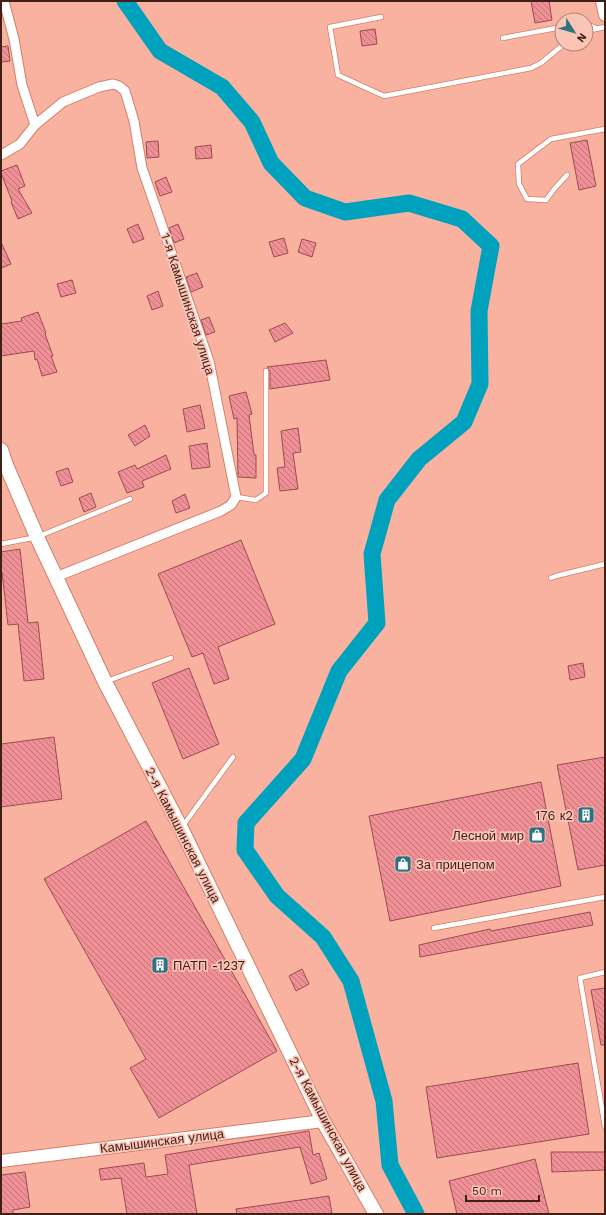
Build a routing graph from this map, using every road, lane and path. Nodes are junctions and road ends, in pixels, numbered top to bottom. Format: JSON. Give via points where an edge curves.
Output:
{"nodes":[{"id":1,"x":4,"y":1,"type":"edge"},
{"id":2,"x":602,"y":1,"type":"edge"},
{"id":3,"x":605,"y":15,"type":"edge"},
{"id":4,"x":381,"y":17,"type":"dead end"},
{"id":5,"x":605,"y":27,"type":"edge"},
{"id":6,"x":554,"y":28,"type":"edge"},
{"id":7,"x":594,"y":28,"type":"edge"},
{"id":8,"x":597,"y":29,"type":"junction"},
{"id":9,"x":594,"y":30,"type":"edge"},
{"id":10,"x":503,"y":38,"type":"dead end"},
{"id":11,"x":554,"y":52,"type":"edge"},
{"id":12,"x":35,"y":125,"type":"junction"},
{"id":13,"x":605,"y":129,"type":"edge"},
{"id":14,"x":1,"y":155,"type":"edge"},
{"id":15,"x":567,"y":175,"type":"dead end"},
{"id":16,"x":266,"y":371,"type":"dead end"},
{"id":17,"x":1,"y":450,"type":"edge"},
{"id":18,"x":236,"y":497,"type":"junction"},
{"id":19,"x":130,"y":499,"type":"dead end"},
{"id":20,"x":37,"y":537,"type":"junction"},
{"id":21,"x":1,"y":544,"type":"edge"},
{"id":22,"x":605,"y":564,"type":"edge"},
{"id":23,"x":56,"y":577,"type":"junction"},
{"id":24,"x":551,"y":578,"type":"dead end"},
{"id":25,"x":171,"y":658,"type":"dead end"},
{"id":26,"x":105,"y":682,"type":"junction"},
{"id":27,"x":233,"y":757,"type":"dead end"},
{"id":28,"x":181,"y":828,"type":"junction"},
{"id":29,"x":605,"y":897,"type":"edge"},
{"id":30,"x":434,"y":928,"type":"dead end"},
{"id":31,"x":605,"y":972,"type":"edge"},
{"id":32,"x":323,"y":1121,"type":"junction"},
{"id":33,"x":605,"y":1127,"type":"edge"},
{"id":34,"x":1,"y":1161,"type":"edge"},
{"id":35,"x":376,"y":1214,"type":"edge"}],
"edges":[{"from":1,"to":12,"type":"street","via":[[22,85]]},
{"from":2,"to":3,"type":"street"},
{"from":4,"to":11,"type":"lane","via":[[330,27],[338,75],[384,96],[531,68]]},
{"from":5,"to":8,"type":"lane"},
{"from":6,"to":10,"type":"lane"},
{"from":7,"to":8,"type":"lane"},
{"from":8,"to":9,"type":"lane"},
{"from":12,"to":14,"type":"street","name":"1-я Камышинская улица","via":[[20,144]]},
{"from":12,"to":18,"type":"street","name":"1-я Камышинская улица","via":[[63,102],[99,87],[113,84],[125,91],[134,121],[142,168],[209,361]]},
{"from":13,"to":15,"type":"lane","via":[[551,140],[518,164],[519,184],[527,200],[546,200]]},
{"from":16,"to":18,"type":"lane","via":[[266,493],[256,500]]},
{"from":17,"to":20,"type":"main road","name":"2-я Камышинская улица"},
{"from":18,"to":23,"type":"street","via":[[231,505],[221,511]]},
{"from":19,"to":20,"type":"lane"},
{"from":20,"to":21,"type":"lane"},
{"from":20,"to":23,"type":"main road","name":"2-я Камышинская улица"},
{"from":22,"to":24,"type":"lane"},
{"from":23,"to":26,"type":"main road","name":"2-я Камышинская улица"},
{"from":25,"to":26,"type":"lane"},
{"from":26,"to":28,"type":"main road","name":"2-я Камышинская улица"},
{"from":27,"to":28,"type":"lane"},
{"from":28,"to":32,"type":"main road","name":"2-я Камышинская улица"},
{"from":29,"to":30,"type":"lane"},
{"from":31,"to":33,"type":"lane","via":[[580,978]]},
{"from":32,"to":34,"type":"street","name":"Камышинская улица"},
{"from":32,"to":35,"type":"main road","name":"2-я Камышинская улица"}]}
